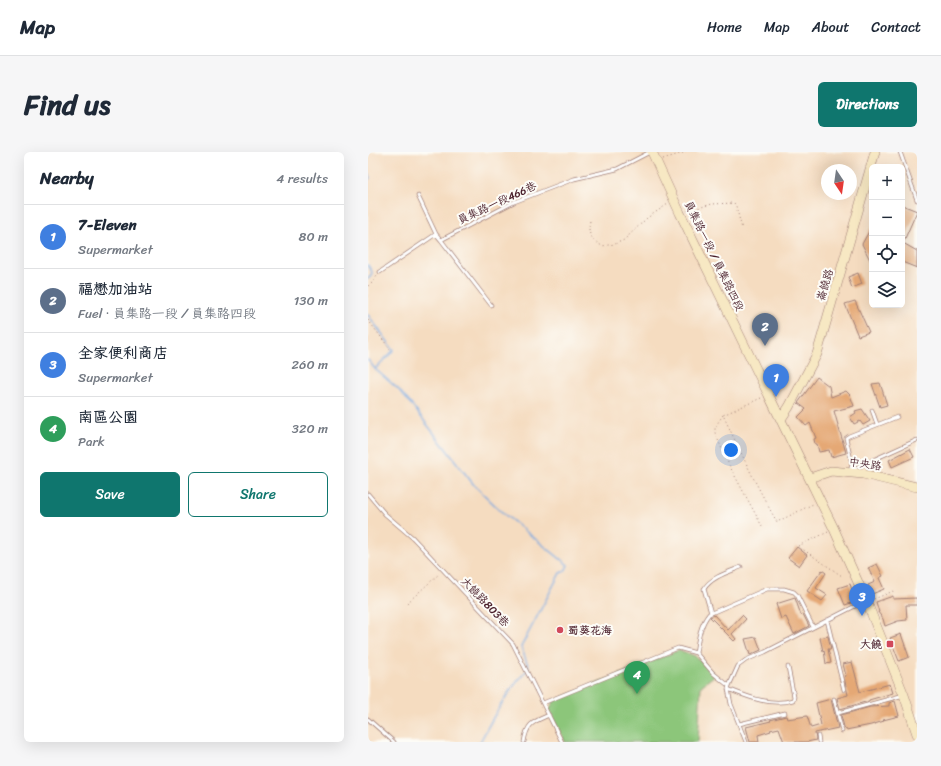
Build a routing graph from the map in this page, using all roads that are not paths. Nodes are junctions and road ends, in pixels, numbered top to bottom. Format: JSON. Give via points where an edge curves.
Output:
{"nodes":[{"id":1,"x":651,"y":152,"type":"edge"},
{"id":2,"x":875,"y":152,"type":"edge"},
{"id":3,"x":900,"y":152,"type":"edge"},
{"id":4,"x":917,"y":183,"type":"edge"},
{"id":5,"x":911,"y":184,"type":"junction"},
{"id":6,"x":418,"y":196,"type":"dead end"},
{"id":7,"x":917,"y":200,"type":"edge"},
{"id":8,"x":436,"y":234,"type":"junction"},
{"id":9,"x":441,"y":240,"type":"junction"},
{"id":10,"x":380,"y":272,"type":"road end"},
{"id":11,"x":491,"y":305,"type":"dead end"},
{"id":12,"x":872,"y":410,"type":"dead end"},
{"id":13,"x":897,"y":417,"type":"dead end"},
{"id":14,"x":781,"y":419,"type":"junction"},
{"id":15,"x":877,"y":424,"type":"junction"},
{"id":16,"x":917,"y":440,"type":"edge"},
{"id":17,"x":850,"y":472,"type":"junction"},
{"id":18,"x":810,"y":478,"type":"junction"},
{"id":19,"x":917,"y":487,"type":"edge"},
{"id":20,"x":368,"y":494,"type":"edge"},
{"id":21,"x":741,"y":567,"type":"dead end"},
{"id":22,"x":866,"y":600,"type":"junction"},
{"id":23,"x":711,"y":613,"type":"junction"},
{"id":24,"x":828,"y":620,"type":"junction"},
{"id":25,"x":812,"y":628,"type":"junction"},
{"id":26,"x":696,"y":653,"type":"junction"},
{"id":27,"x":788,"y":667,"type":"dead end"},
{"id":28,"x":728,"y":688,"type":"junction"},
{"id":29,"x":844,"y":690,"type":"dead end"},
{"id":30,"x":904,"y":695,"type":"junction"},
{"id":31,"x":834,"y":699,"type":"dead end"},
{"id":32,"x":543,"y":704,"type":"junction"},
{"id":33,"x":785,"y":713,"type":"dead end"},
{"id":34,"x":838,"y":713,"type":"junction"},
{"id":35,"x":549,"y":715,"type":"junction"},
{"id":36,"x":368,"y":719,"type":"edge"},
{"id":37,"x":739,"y":724,"type":"junction"},
{"id":38,"x":842,"y":731,"type":"dead end"},
{"id":39,"x":917,"y":734,"type":"edge"},
{"id":40,"x":818,"y":736,"type":"dead end"},
{"id":41,"x":394,"y":742,"type":"edge"},
{"id":42,"x":524,"y":742,"type":"edge"},
{"id":43,"x":562,"y":742,"type":"edge"},
{"id":44,"x":746,"y":742,"type":"edge"},
{"id":45,"x":819,"y":742,"type":"edge"}],
"edges":[{"from":1,"to":9,"type":"lane","name":"員集路一段466巷","via":[[617,168],[574,180],[514,202]]},
{"from":1,"to":14,"type":"main road","name":"員集路一段 / 員集路四段"},
{"from":2,"to":14,"type":"main road","name":"崙饒路","via":[[817,354]]},
{"from":3,"to":5,"type":"lane"},
{"from":4,"to":5,"type":"lane"},
{"from":5,"to":7,"type":"lane"},
{"from":6,"to":8,"type":"lane"},
{"from":8,"to":9,"type":"lane"},
{"from":8,"to":10,"type":"lane"},
{"from":9,"to":11,"type":"lane"},
{"from":12,"to":15,"type":"lane"},
{"from":13,"to":15,"type":"lane"},
{"from":14,"to":18,"type":"main road","name":"員集路一段 / 員集路四段"},
{"from":15,"to":17,"type":"lane","via":[[846,438],[852,464]]},
{"from":16,"to":17,"type":"lane"},
{"from":17,"to":18,"type":"main road","name":"中央路","via":[[831,471]]},
{"from":17,"to":19,"type":"main road","name":"中央路"},
{"from":18,"to":22,"type":"main road","name":"員集路一段 / 員集路四段"},
{"from":20,"to":32,"type":"lane","name":"大饒路803巷","via":[[513,644]]},
{"from":21,"to":23,"type":"lane","via":[[706,585],[704,589]]},
{"from":22,"to":24,"type":"lane"},
{"from":22,"to":30,"type":"main road","name":"員集路一段 / 員集路四段"},
{"from":23,"to":25,"type":"lane","via":[[767,589],[784,589],[794,592],[797,596]]},
{"from":23,"to":26,"type":"lane","via":[[705,618]]},
{"from":24,"to":25,"type":"lane"},
{"from":24,"to":29,"type":"lane"},
{"from":25,"to":28,"type":"lane","via":[[746,660],[738,666]]},
{"from":26,"to":28,"type":"lane"},
{"from":26,"to":32,"type":"lane","via":[[678,648]]},
{"from":27,"to":28,"type":"lane","via":[[794,700],[778,703],[748,697]]},
{"from":28,"to":37,"type":"lane"},
{"from":30,"to":34,"type":"lane"},
{"from":30,"to":39,"type":"main road","name":"員集路一段 / 員集路四段"},
{"from":31,"to":34,"type":"lane"},
{"from":32,"to":35,"type":"lane","name":"大饒路803巷"},
{"from":33,"to":37,"type":"lane"},
{"from":34,"to":38,"type":"lane"},
{"from":35,"to":42,"type":"lane","via":[[529,725]]},
{"from":35,"to":43,"type":"lane","name":"大饒路803巷"},
{"from":36,"to":41,"type":"lane"},
{"from":37,"to":44,"type":"lane"},
{"from":40,"to":45,"type":"lane"}]}
